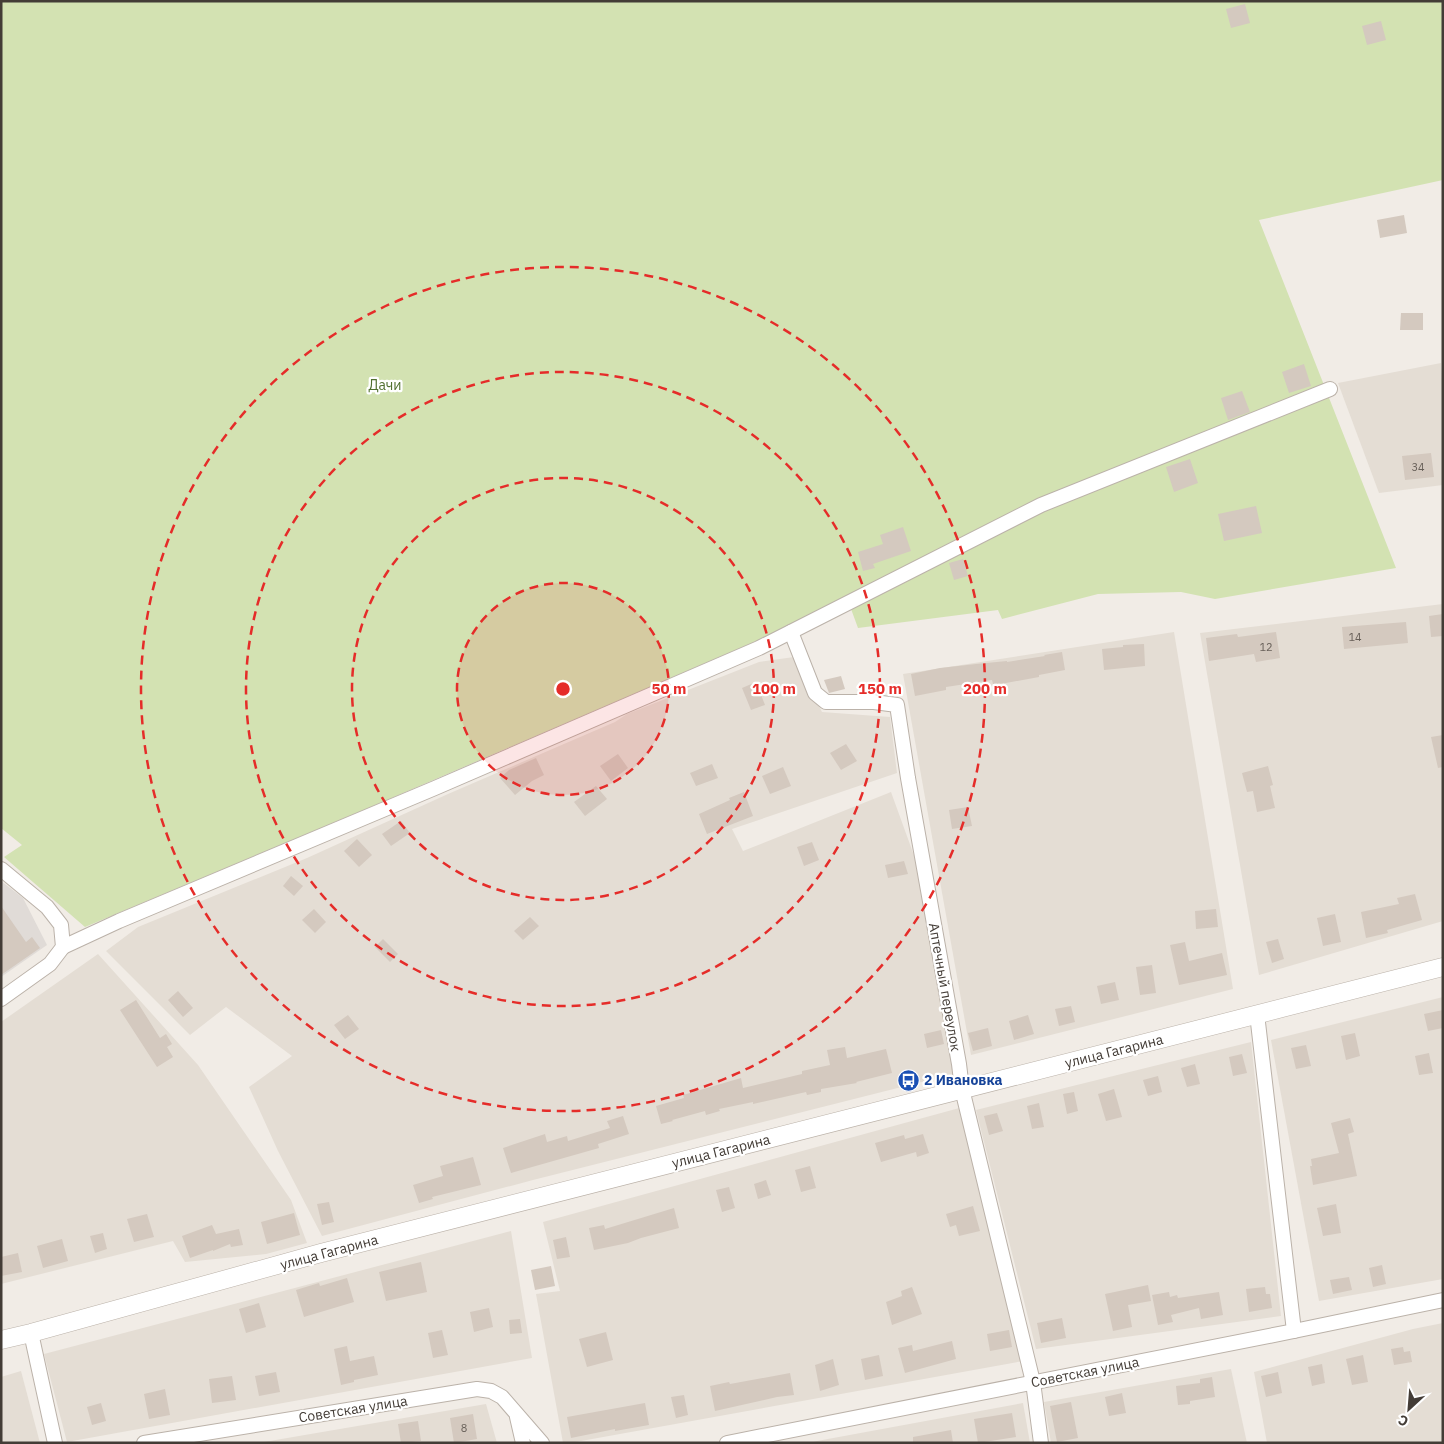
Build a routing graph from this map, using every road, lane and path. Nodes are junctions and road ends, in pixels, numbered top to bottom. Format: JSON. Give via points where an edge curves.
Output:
{"nodes":[{"id":1,"x":1330,"y":389,"type":"dead end"},
{"id":2,"x":791,"y":632,"type":"junction"},
{"id":3,"x":1,"y":869,"type":"edge"},
{"id":4,"x":63,"y":947,"type":"junction"},
{"id":5,"x":1443,"y":967,"type":"edge"},
{"id":6,"x":1,"y":999,"type":"edge"},
{"id":7,"x":1257,"y":1014,"type":"junction"},
{"id":8,"x":962,"y":1090,"type":"junction"},
{"id":9,"x":1443,"y":1300,"type":"edge"},
{"id":10,"x":1294,"y":1331,"type":"junction"},
{"id":11,"x":31,"y":1333,"type":"junction"},
{"id":12,"x":1,"y":1340,"type":"edge"},
{"id":13,"x":1033,"y":1382,"type":"junction"},
{"id":14,"x":516,"y":1414,"type":"junction"},
{"id":15,"x":55,"y":1443,"type":"edge"},
{"id":16,"x":144,"y":1443,"type":"edge"},
{"id":17,"x":523,"y":1443,"type":"edge"},
{"id":18,"x":542,"y":1443,"type":"edge"},
{"id":19,"x":727,"y":1443,"type":"edge"},
{"id":20,"x":1041,"y":1443,"type":"edge"}],
"edges":[{"from":1,"to":2,"type":"street","via":[[1041,505]]},
{"from":2,"to":4,"type":"street"},
{"from":2,"to":8,"type":"street","name":"Аптечный переулок","via":[[815,693],[826,702],[896,705]]},
{"from":3,"to":4,"type":"street","via":[[52,913],[61,925]]},
{"from":4,"to":6,"type":"street","via":[[50,964]]},
{"from":5,"to":7,"type":"street","name":"улица Гагарина"},
{"from":7,"to":8,"type":"street","name":"улица Гагарина"},
{"from":7,"to":10,"type":"street"},
{"from":8,"to":11,"type":"street","name":"улица Гагарина","via":[[321,1253]]},
{"from":8,"to":13,"type":"street","name":"Аптечный переулок"},
{"from":9,"to":10,"type":"street","name":"Советская улица"},
{"from":10,"to":13,"type":"street","name":"Советская улица"},
{"from":11,"to":12,"type":"street","name":"улица Гагарина"},
{"from":11,"to":15,"type":"street"},
{"from":13,"to":19,"type":"street","name":"Советская улица"},
{"from":13,"to":20,"type":"street","name":"Аптечный переулок"},
{"from":14,"to":16,"type":"street","name":"Советская улица","via":[[502,1397],[477,1389]]},
{"from":14,"to":17,"type":"street"},
{"from":14,"to":18,"type":"street","name":"Советская улица"}]}
